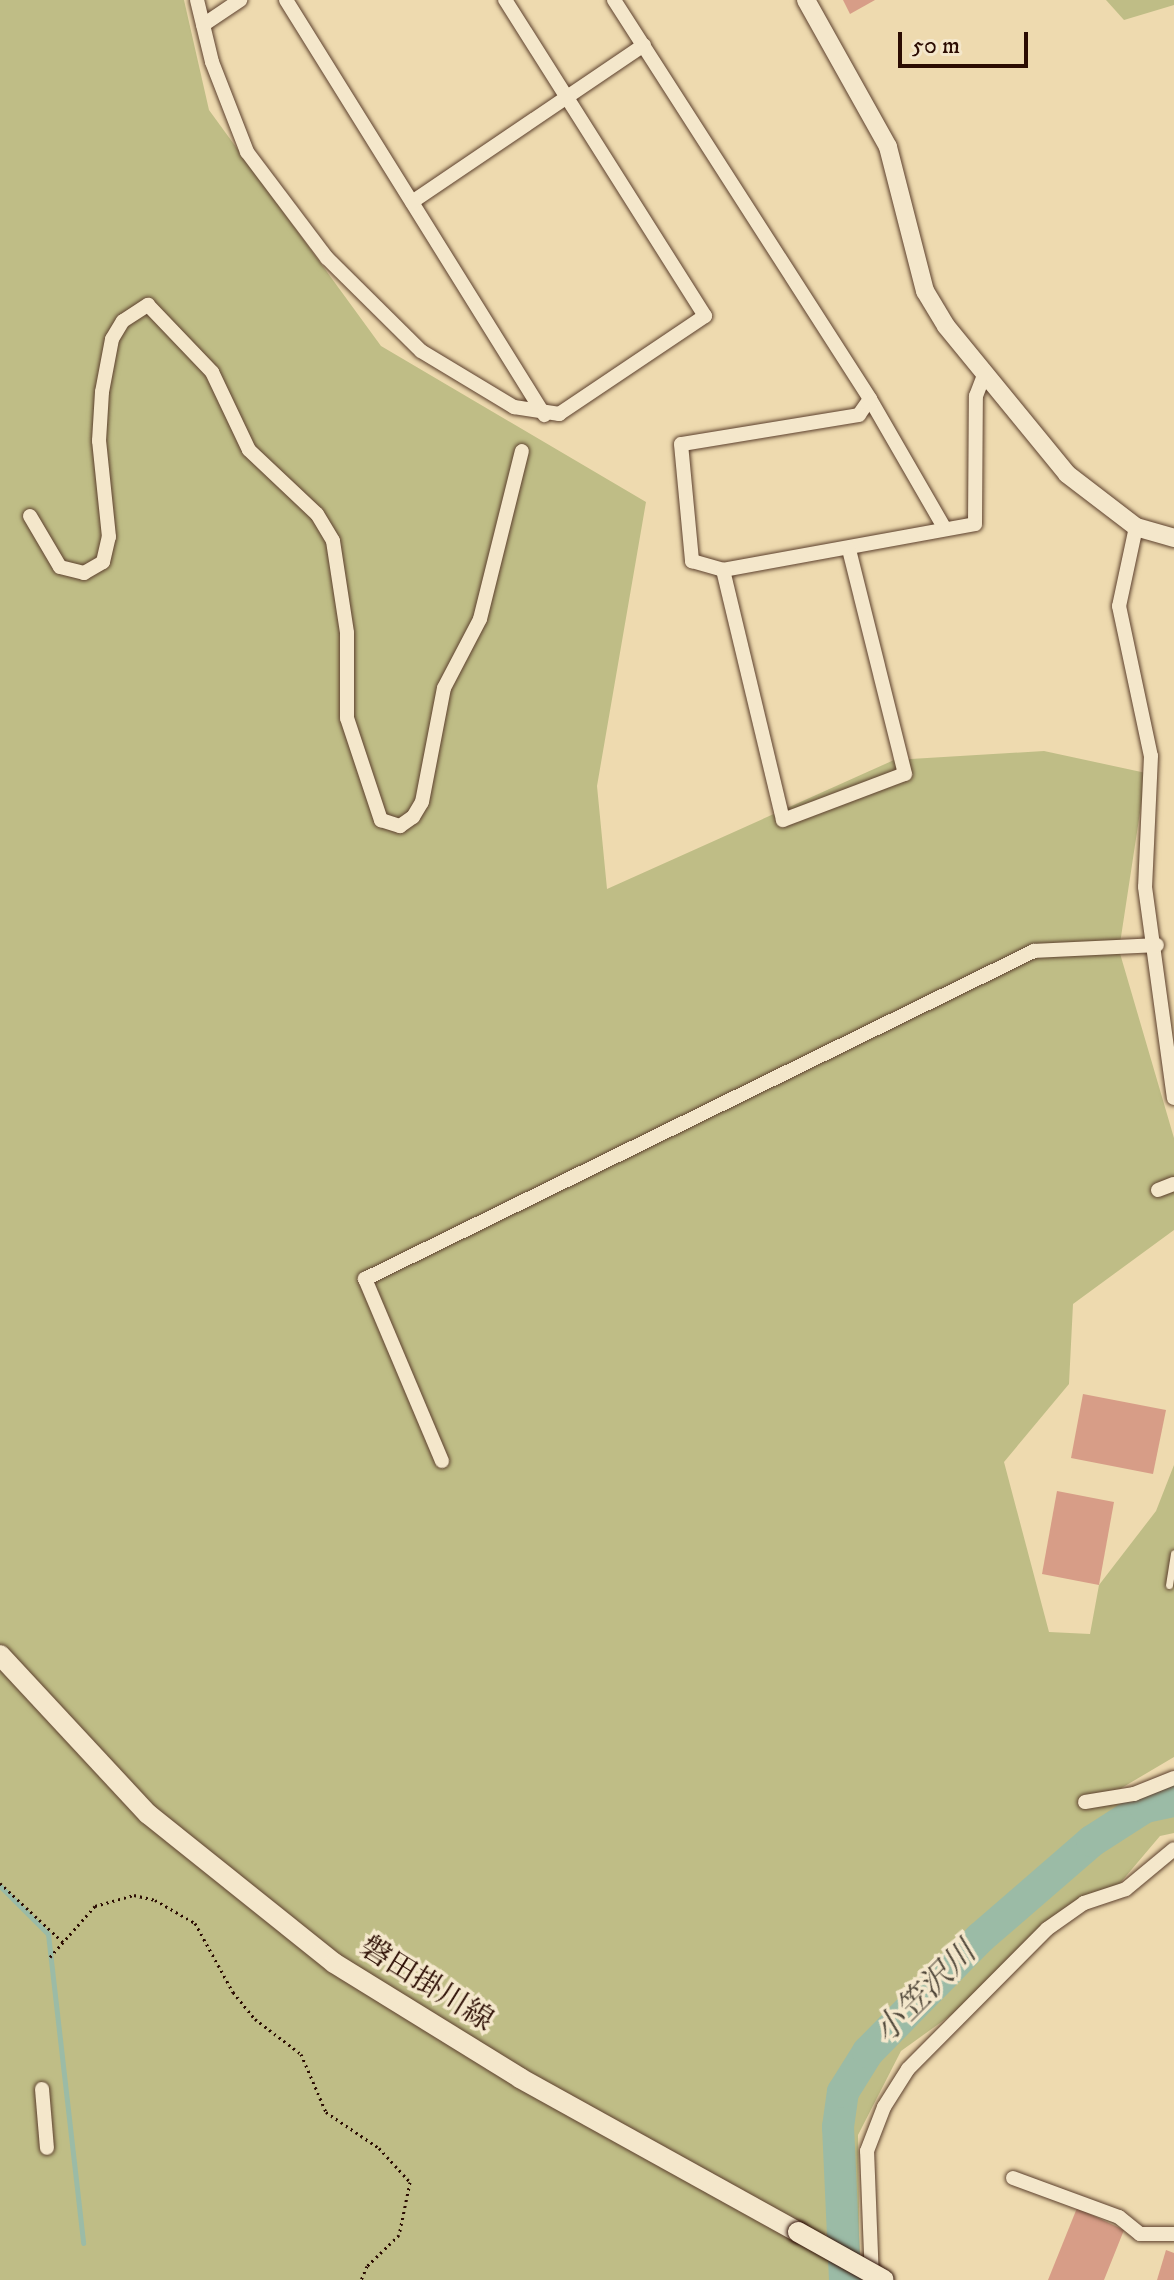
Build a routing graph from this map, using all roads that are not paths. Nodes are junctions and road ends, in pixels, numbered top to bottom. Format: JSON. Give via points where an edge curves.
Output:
{"nodes":[{"id":1,"x":197,"y":0,"type":"edge"},
{"id":2,"x":240,"y":0,"type":"edge"},
{"id":3,"x":286,"y":0,"type":"edge"},
{"id":4,"x":505,"y":0,"type":"edge"},
{"id":5,"x":614,"y":0,"type":"edge"},
{"id":6,"x":806,"y":0,"type":"edge"},
{"id":7,"x":203,"y":25,"type":"junction"},
{"id":8,"x":644,"y":45,"type":"junction"},
{"id":9,"x":565,"y":96,"type":"junction"},
{"id":10,"x":412,"y":202,"type":"junction"},
{"id":11,"x":984,"y":375,"type":"junction"},
{"id":12,"x":870,"y":399,"type":"junction"},
{"id":13,"x":544,"y":415,"type":"junction"},
{"id":14,"x":522,"y":451,"type":"dead end"},
{"id":15,"x":30,"y":516,"type":"dead end"},
{"id":16,"x":1136,"y":527,"type":"junction"},
{"id":17,"x":945,"y":529,"type":"junction"},
{"id":18,"x":1174,"y":538,"type":"edge"},
{"id":19,"x":849,"y":549,"type":"junction"},
{"id":20,"x":723,"y":570,"type":"junction"},
{"id":21,"x":1157,"y":945,"type":"junction"},
{"id":22,"x":1174,"y":1098,"type":"edge"},
{"id":23,"x":1174,"y":1184,"type":"edge"},
{"id":24,"x":1158,"y":1190,"type":"dead end"},
{"id":25,"x":442,"y":1461,"type":"dead end"},
{"id":26,"x":1174,"y":1553,"type":"edge"},
{"id":27,"x":1169,"y":1585,"type":"dead end"},
{"id":28,"x":0,"y":1655,"type":"edge"},
{"id":29,"x":1174,"y":1778,"type":"edge"},
{"id":30,"x":1085,"y":1802,"type":"dead end"},
{"id":31,"x":1174,"y":1849,"type":"edge"},
{"id":32,"x":42,"y":2089,"type":"dead end"},
{"id":33,"x":47,"y":2148,"type":"dead end"},
{"id":34,"x":1013,"y":2178,"type":"dead end"},
{"id":35,"x":1174,"y":2234,"type":"edge"},
{"id":36,"x":872,"y":2280,"type":"edge"},
{"id":37,"x":884,"y":2280,"type":"edge"}],
"edges":[{"from":1,"to":7,"type":"street"},
{"from":2,"to":7,"type":"street"},
{"from":3,"to":10,"type":"street"},
{"from":4,"to":9,"type":"street"},
{"from":5,"to":8,"type":"street"},
{"from":6,"to":11,"type":"street","via":[[888,147],[925,291]]},
{"from":7,"to":13,"type":"street","via":[[247,152],[327,258],[421,351],[514,407]]},
{"from":8,"to":9,"type":"street"},
{"from":8,"to":12,"type":"street"},
{"from":9,"to":10,"type":"street"},
{"from":9,"to":13,"type":"street","via":[[705,316],[559,414]]},
{"from":10,"to":13,"type":"street"},
{"from":11,"to":16,"type":"street","via":[[1067,474]]},
{"from":11,"to":17,"type":"street","via":[[976,396],[975,524]]},
{"from":12,"to":17,"type":"street"},
{"from":12,"to":20,"type":"street","via":[[859,415],[681,444],[692,561]]},
{"from":14,"to":15,"type":"street","via":[[480,619],[444,688],[422,802],[400,826],[381,820],[347,718],[347,633],[333,541],[317,514],[249,450],[212,372],[148,305],[123,321],[112,339],[102,392],[99,441],[109,537],[103,562],[84,573],[60,567]]},
{"from":16,"to":18,"type":"street"},
{"from":16,"to":21,"type":"street","via":[[1119,606],[1151,756],[1145,887]]},
{"from":17,"to":19,"type":"street"},
{"from":19,"to":20,"type":"street"},
{"from":19,"to":20,"type":"street","via":[[905,774],[783,820]]},
{"from":21,"to":22,"type":"street"},
{"from":21,"to":25,"type":"street","via":[[1034,951],[365,1279]]},
{"from":23,"to":24,"type":"street"},
{"from":26,"to":27,"type":"lane"},
{"from":28,"to":37,"type":"main road","name":"磐田掛川線","bridge":true,"via":[[148,1814],[334,1963],[520,2078]]},
{"from":29,"to":30,"type":"street","via":[[1134,1794]]},
{"from":31,"to":36,"type":"street","via":[[1126,1889],[1084,1903],[1047,1929],[908,2069],[884,2107],[867,2151]]},
{"from":32,"to":33,"type":"street"},
{"from":34,"to":35,"type":"street","via":[[1119,2217],[1140,2234]]}]}
